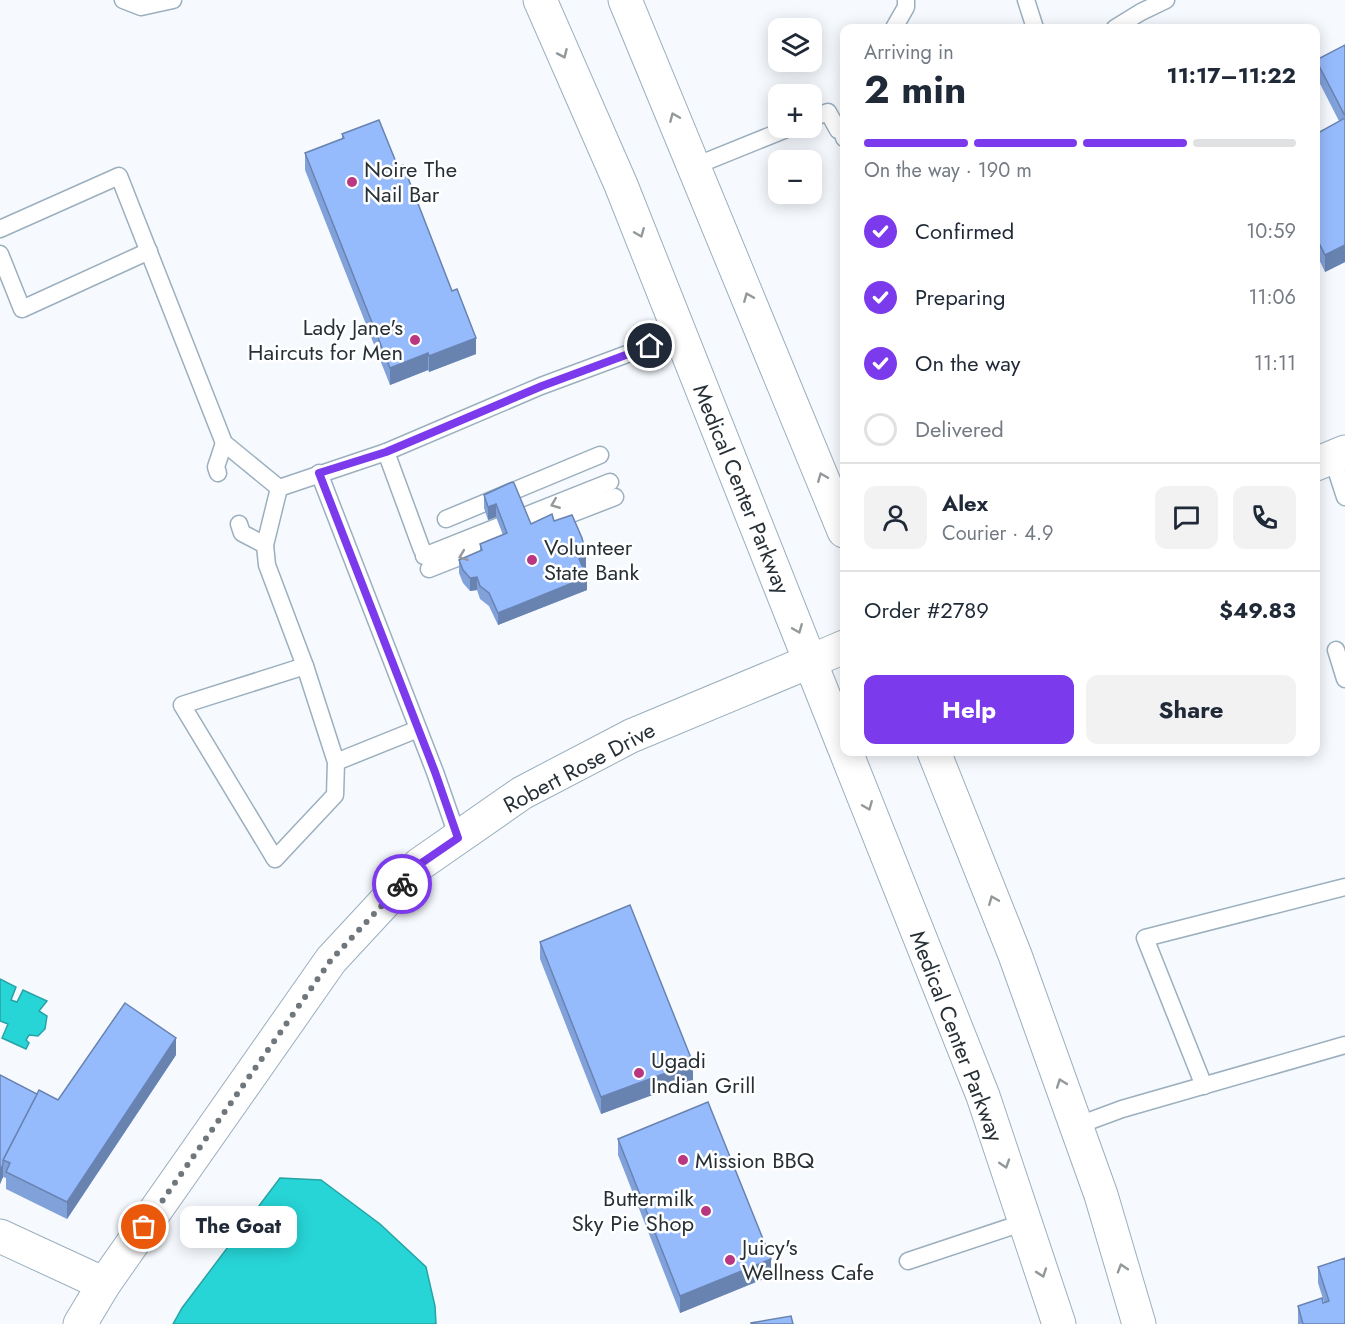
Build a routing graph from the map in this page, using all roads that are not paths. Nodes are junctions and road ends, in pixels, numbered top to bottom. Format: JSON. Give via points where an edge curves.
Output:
{"nodes":[{"id":1,"x":123,"y":0,"type":"edge"},
{"id":2,"x":173,"y":0,"type":"edge"},
{"id":3,"x":540,"y":0,"type":"edge"},
{"id":4,"x":625,"y":0,"type":"edge"},
{"id":5,"x":906,"y":0,"type":"edge"},
{"id":6,"x":1026,"y":0,"type":"edge"},
{"id":7,"x":1166,"y":0,"type":"edge"},
{"id":8,"x":896,"y":24,"type":"edge"},
{"id":9,"x":1034,"y":24,"type":"edge"},
{"id":10,"x":1122,"y":24,"type":"edge"},
{"id":11,"x":822,"y":114,"type":"edge"},
{"id":12,"x":840,"y":131,"type":"edge"},
{"id":13,"x":768,"y":136,"type":"edge"},
{"id":14,"x":695,"y":166,"type":"junction"},
{"id":15,"x":0,"y":229,"type":"edge"},
{"id":16,"x":149,"y":251,"type":"junction"},
{"id":17,"x":0,"y":254,"type":"edge"},
{"id":18,"x":681,"y":334,"type":"junction"},
{"id":19,"x":224,"y":443,"type":"junction"},
{"id":20,"x":386,"y":452,"type":"junction"},
{"id":21,"x":600,"y":455,"type":"dead end"},
{"id":22,"x":1331,"y":458,"type":"edge"},
{"id":23,"x":218,"y":473,"type":"dead end"},
{"id":24,"x":319,"y":473,"type":"junction"},
{"id":25,"x":279,"y":488,"type":"junction"},
{"id":26,"x":613,"y":489,"type":"dead end"},
{"id":27,"x":1345,"y":497,"type":"edge"},
{"id":28,"x":446,"y":519,"type":"dead end"},
{"id":29,"x":840,"y":521,"type":"edge"},
{"id":30,"x":239,"y":524,"type":"dead end"},
{"id":31,"x":265,"y":545,"type":"junction"},
{"id":32,"x":840,"y":649,"type":"edge"},
{"id":33,"x":1336,"y":650,"type":"dead end"},
{"id":34,"x":811,"y":661,"type":"junction"},
{"id":35,"x":305,"y":666,"type":"junction"},
{"id":36,"x":1345,"y":679,"type":"edge"},
{"id":37,"x":418,"y":729,"type":"junction"},
{"id":38,"x":840,"y":737,"type":"edge"},
{"id":39,"x":848,"y":756,"type":"edge"},
{"id":40,"x":936,"y":756,"type":"edge"},
{"id":41,"x":336,"y":762,"type":"junction"},
{"id":42,"x":458,"y":838,"type":"junction"},
{"id":43,"x":1345,"y":887,"type":"edge"},
{"id":44,"x":1345,"y":1045,"type":"edge"},
{"id":45,"x":1204,"y":1086,"type":"junction"},
{"id":46,"x":1076,"y":1126,"type":"junction"},
{"id":47,"x":1025,"y":1222,"type":"junction"},
{"id":48,"x":0,"y":1236,"type":"edge"},
{"id":49,"x":908,"y":1261,"type":"dead end"},
{"id":50,"x":104,"y":1284,"type":"junction"},
{"id":51,"x":80,"y":1324,"type":"edge"},
{"id":52,"x":1059,"y":1324,"type":"edge"},
{"id":53,"x":1139,"y":1324,"type":"edge"}],
"edges":[{"from":1,"to":2,"type":"lane","via":[[141,7]]},
{"from":3,"to":18,"type":"main road","name":"Medical Center Parkway","one_way":true},
{"from":14,"to":4,"type":"main road","one_way":true},
{"from":5,"to":8,"type":"lane"},
{"from":6,"to":9,"type":"lane"},
{"from":7,"to":10,"type":"lane"},
{"from":11,"to":12,"type":"lane","via":[[828,112]]},
{"from":13,"to":14,"type":"lane"},
{"from":29,"to":14,"type":"main road","one_way":true},
{"from":15,"to":16,"type":"lane","via":[[119,176]]},
{"from":16,"to":17,"type":"lane","via":[[22,309]]},
{"from":16,"to":19,"type":"lane"},
{"from":18,"to":20,"type":"lane","via":[[542,386]]},
{"from":18,"to":34,"type":"main road","name":"Medical Center Parkway","one_way":true},
{"from":19,"to":23,"type":"lane","via":[[216,467]]},
{"from":19,"to":25,"type":"lane"},
{"from":20,"to":24,"type":"lane"},
{"from":26,"to":20,"type":"lane","one_way":true,"via":[[425,559]]},
{"from":21,"to":28,"type":"lane"},
{"from":22,"to":27,"type":"lane"},
{"from":24,"to":25,"type":"lane"},
{"from":24,"to":37,"type":"lane"},
{"from":25,"to":31,"type":"lane"},
{"from":30,"to":31,"type":"lane","via":[[242,533]]},
{"from":31,"to":35,"type":"lane","via":[[267,565]]},
{"from":32,"to":34,"type":"main road","name":"Robert Rose Drive"},
{"from":33,"to":36,"type":"lane"},
{"from":34,"to":38,"type":"main road","name":"Medical Center Parkway"},
{"from":34,"to":42,"type":"main road","name":"Robert Rose Drive","via":[[631,736],[522,793]]},
{"from":35,"to":41,"type":"lane"},
{"from":35,"to":41,"type":"lane","via":[[182,705],[275,859],[335,795]]},
{"from":37,"to":41,"type":"lane"},
{"from":37,"to":42,"type":"lane"},
{"from":39,"to":47,"type":"main road","name":"Medical Center Parkway","one_way":true,"via":[[983,1096]]},
{"from":46,"to":40,"type":"main road","one_way":true,"via":[[1015,955]]},
{"from":42,"to":50,"type":"main road","name":"Robert Rose Drive","via":[[420,864],[331,960]]},
{"from":43,"to":45,"type":"lane","via":[[1145,938]]},
{"from":44,"to":45,"type":"lane"},
{"from":45,"to":46,"type":"lane"},
{"from":53,"to":46,"type":"main road","one_way":true},
{"from":47,"to":49,"type":"lane"},
{"from":47,"to":52,"type":"main road","name":"Medical Center Parkway","one_way":true},
{"from":48,"to":50,"type":"main road"},
{"from":50,"to":51,"type":"main road","name":"Robert Rose Drive"}]}
